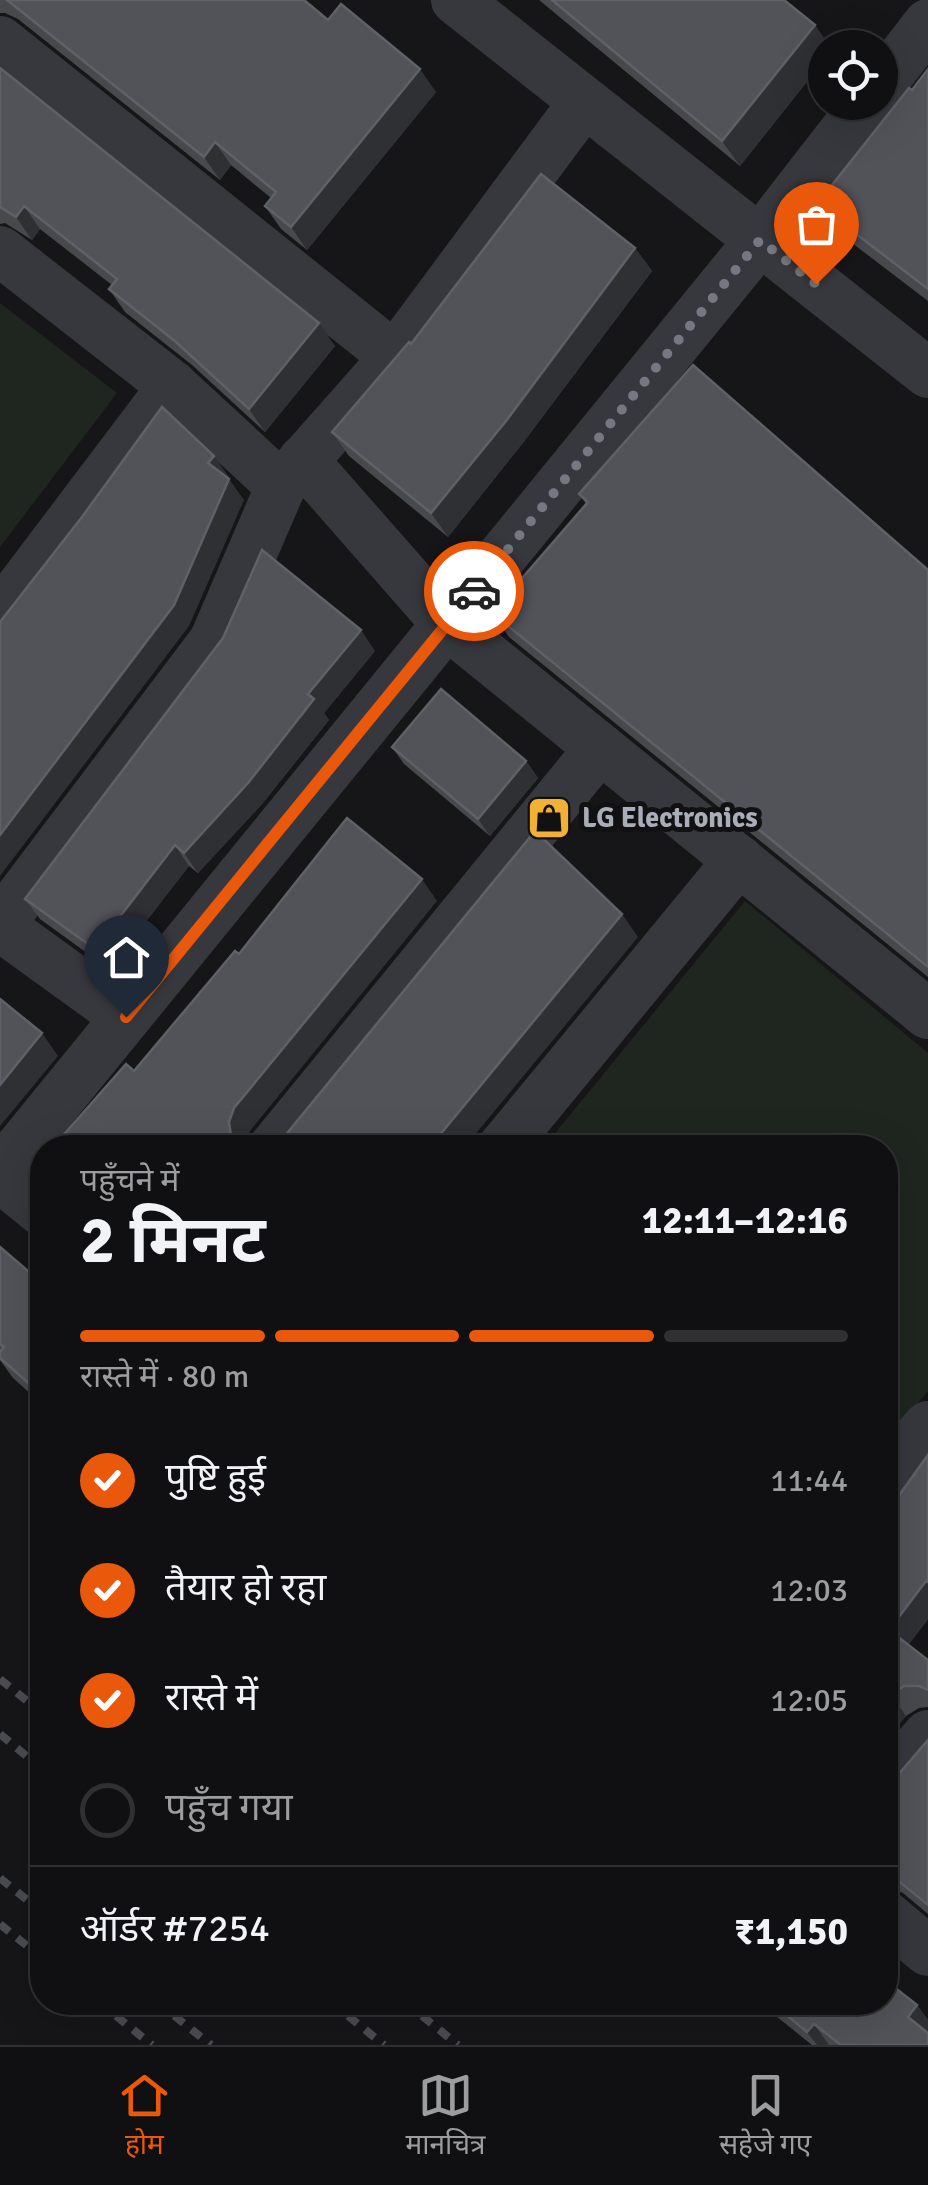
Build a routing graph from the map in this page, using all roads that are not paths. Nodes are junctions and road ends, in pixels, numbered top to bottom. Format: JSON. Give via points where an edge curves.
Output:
{"nodes":[{"id":1,"x":456,"y":0,"type":"edge"},
{"id":2,"x":917,"y":0,"type":"edge"},
{"id":3,"x":928,"y":9,"type":"edge"},
{"id":4,"x":928,"y":24,"type":"edge"},
{"id":5,"x":0,"y":41,"type":"edge"},
{"id":6,"x":898,"y":63,"type":"edge"},
{"id":7,"x":584,"y":102,"type":"junction"},
{"id":8,"x":853,"y":120,"type":"edge"},
{"id":9,"x":760,"y":240,"type":"junction"},
{"id":10,"x":0,"y":250,"type":"edge"},
{"id":11,"x":395,"y":357,"type":"junction"},
{"id":12,"x":928,"y":373,"type":"edge"},
{"id":13,"x":173,"y":386,"type":"junction"},
{"id":14,"x":292,"y":473,"type":"junction"},
{"id":15,"x":0,"y":615,"type":"edge"},
{"id":16,"x":447,"y":624,"type":"junction"},
{"id":17,"x":600,"y":748,"type":"junction"},
{"id":18,"x":739,"y":860,"type":"junction"},
{"id":19,"x":0,"y":925,"type":"edge"},
{"id":20,"x":928,"y":1014,"type":"edge"},
{"id":21,"x":126,"y":1017,"type":"junction"},
{"id":22,"x":31,"y":1135,"type":"edge"},
{"id":23,"x":284,"y":1135,"type":"edge"},
{"id":24,"x":513,"y":1135,"type":"edge"},
{"id":25,"x":30,"y":1137,"type":"edge"},
{"id":26,"x":0,"y":1174,"type":"edge"},
{"id":27,"x":30,"y":1200,"type":"edge"},
{"id":28,"x":928,"y":1426,"type":"edge"},
{"id":29,"x":898,"y":1462,"type":"edge"},
{"id":30,"x":928,"y":1734,"type":"edge"},
{"id":31,"x":898,"y":1770,"type":"edge"},
{"id":32,"x":898,"y":1926,"type":"edge"},
{"id":33,"x":928,"y":1951,"type":"edge"}],
"edges":[{"from":1,"to":7,"type":"street"},
{"from":2,"to":3,"type":"street"},
{"from":4,"to":6,"type":"street"},
{"from":5,"to":11,"type":"street"},
{"from":7,"to":9,"type":"street"},
{"from":7,"to":11,"type":"street"},
{"from":8,"to":9,"type":"street"},
{"from":9,"to":12,"type":"street"},
{"from":9,"to":16,"type":"street"},
{"from":10,"to":13,"type":"street"},
{"from":11,"to":14,"type":"street"},
{"from":13,"to":14,"type":"street"},
{"from":13,"to":15,"type":"street"},
{"from":14,"to":16,"type":"street"},
{"from":14,"to":19,"type":"street","via":[[214,642]]},
{"from":16,"to":17,"type":"street"},
{"from":16,"to":21,"type":"street"},
{"from":17,"to":18,"type":"street"},
{"from":17,"to":23,"type":"street"},
{"from":18,"to":20,"type":"street"},
{"from":18,"to":24,"type":"street"},
{"from":19,"to":21,"type":"street"},
{"from":21,"to":22,"type":"street"},
{"from":25,"to":26,"type":"street"},
{"from":26,"to":27,"type":"street"},
{"from":28,"to":29,"type":"street"},
{"from":30,"to":31,"type":"street"},
{"from":32,"to":33,"type":"street"}]}
